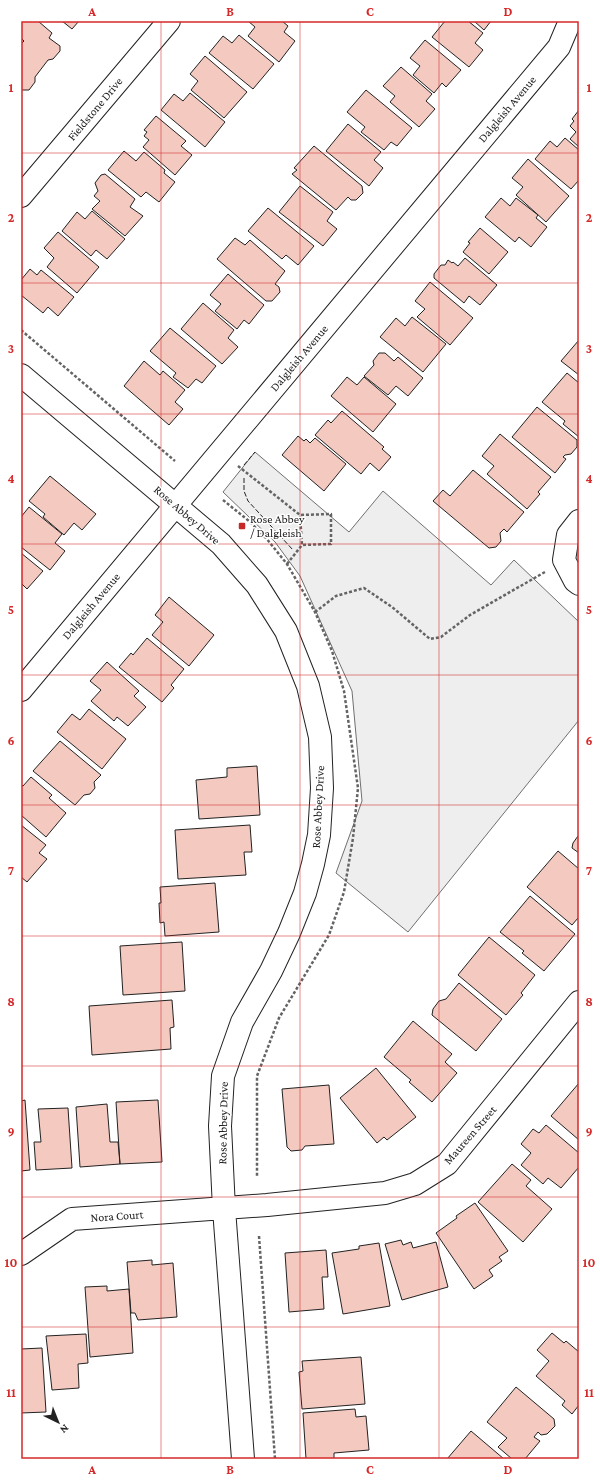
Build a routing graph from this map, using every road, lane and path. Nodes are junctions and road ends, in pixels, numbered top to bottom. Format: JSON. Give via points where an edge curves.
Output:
{"nodes":[{"id":1,"x":169,"y":21,"type":"edge"},
{"id":2,"x":570,"y":21,"type":"edge"},
{"id":3,"x":21,"y":196,"type":"edge"},
{"id":4,"x":21,"y":330,"type":"edge"},
{"id":5,"x":21,"y":375,"type":"edge"},
{"id":6,"x":220,"y":452,"type":"junction"},
{"id":7,"x":175,"y":461,"type":"dead end"},
{"id":8,"x":176,"y":505,"type":"junction"},
{"id":9,"x":300,"y":515,"type":"junction"},
{"id":10,"x":579,"y":521,"type":"edge"},
{"id":11,"x":302,"y":545,"type":"junction"},
{"id":12,"x":564,"y":560,"type":"junction"},
{"id":13,"x":287,"y":564,"type":"dead end"},
{"id":14,"x":579,"y":584,"type":"edge"},
{"id":15,"x":315,"y":612,"type":"dead end"},
{"id":16,"x":21,"y":690,"type":"edge"},
{"id":17,"x":579,"y":1002,"type":"edge"},
{"id":18,"x":224,"y":1208,"type":"junction"},
{"id":19,"x":259,"y":1236,"type":"dead end"},
{"id":20,"x":21,"y":1254,"type":"edge"},
{"id":21,"x":243,"y":1459,"type":"edge"},
{"id":22,"x":275,"y":1459,"type":"edge"}],
"edges":[{"from":1,"to":3,"type":"street","name":"Fieldstone Drive"},
{"from":2,"to":6,"type":"street","name":"Dalgleish Avenue","via":[[559,47]]},
{"from":4,"to":7,"type":"path"},
{"from":5,"to":8,"type":"street","name":"Rose Abbey Drive"},
{"from":6,"to":8,"type":"street","name":"Dalgleish Avenue"},
{"from":6,"to":9,"type":"path"},
{"from":8,"to":16,"type":"street","name":"Dalgleish Avenue"},
{"from":8,"to":18,"type":"street","name":"Rose Abbey Drive","via":[[226,550],[257,585],[286,631],[308,686],[320,737],[322,788],[319,835],[306,893],[286,940],[242,1022],[223,1076],[220,1126]]},
{"from":9,"to":11,"type":"path"},
{"from":9,"to":11,"type":"path","via":[[331,514],[332,544]]},
{"from":10,"to":12,"type":"street","via":[[568,535]]},
{"from":11,"to":13,"type":"path"},
{"from":12,"to":14,"type":"street"},
{"from":12,"to":15,"type":"path","via":[[470,615],[441,637],[430,638],[364,588],[336,596]]},
{"from":17,"to":18,"type":"street","name":"Maureen Street","via":[[447,1164],[415,1184],[385,1193]]},
{"from":18,"to":20,"type":"street","name":"Nora Court","via":[[72,1219]]},
{"from":18,"to":21,"type":"street","name":"Rose Abbey Drive"},
{"from":19,"to":22,"type":"path"}]}
